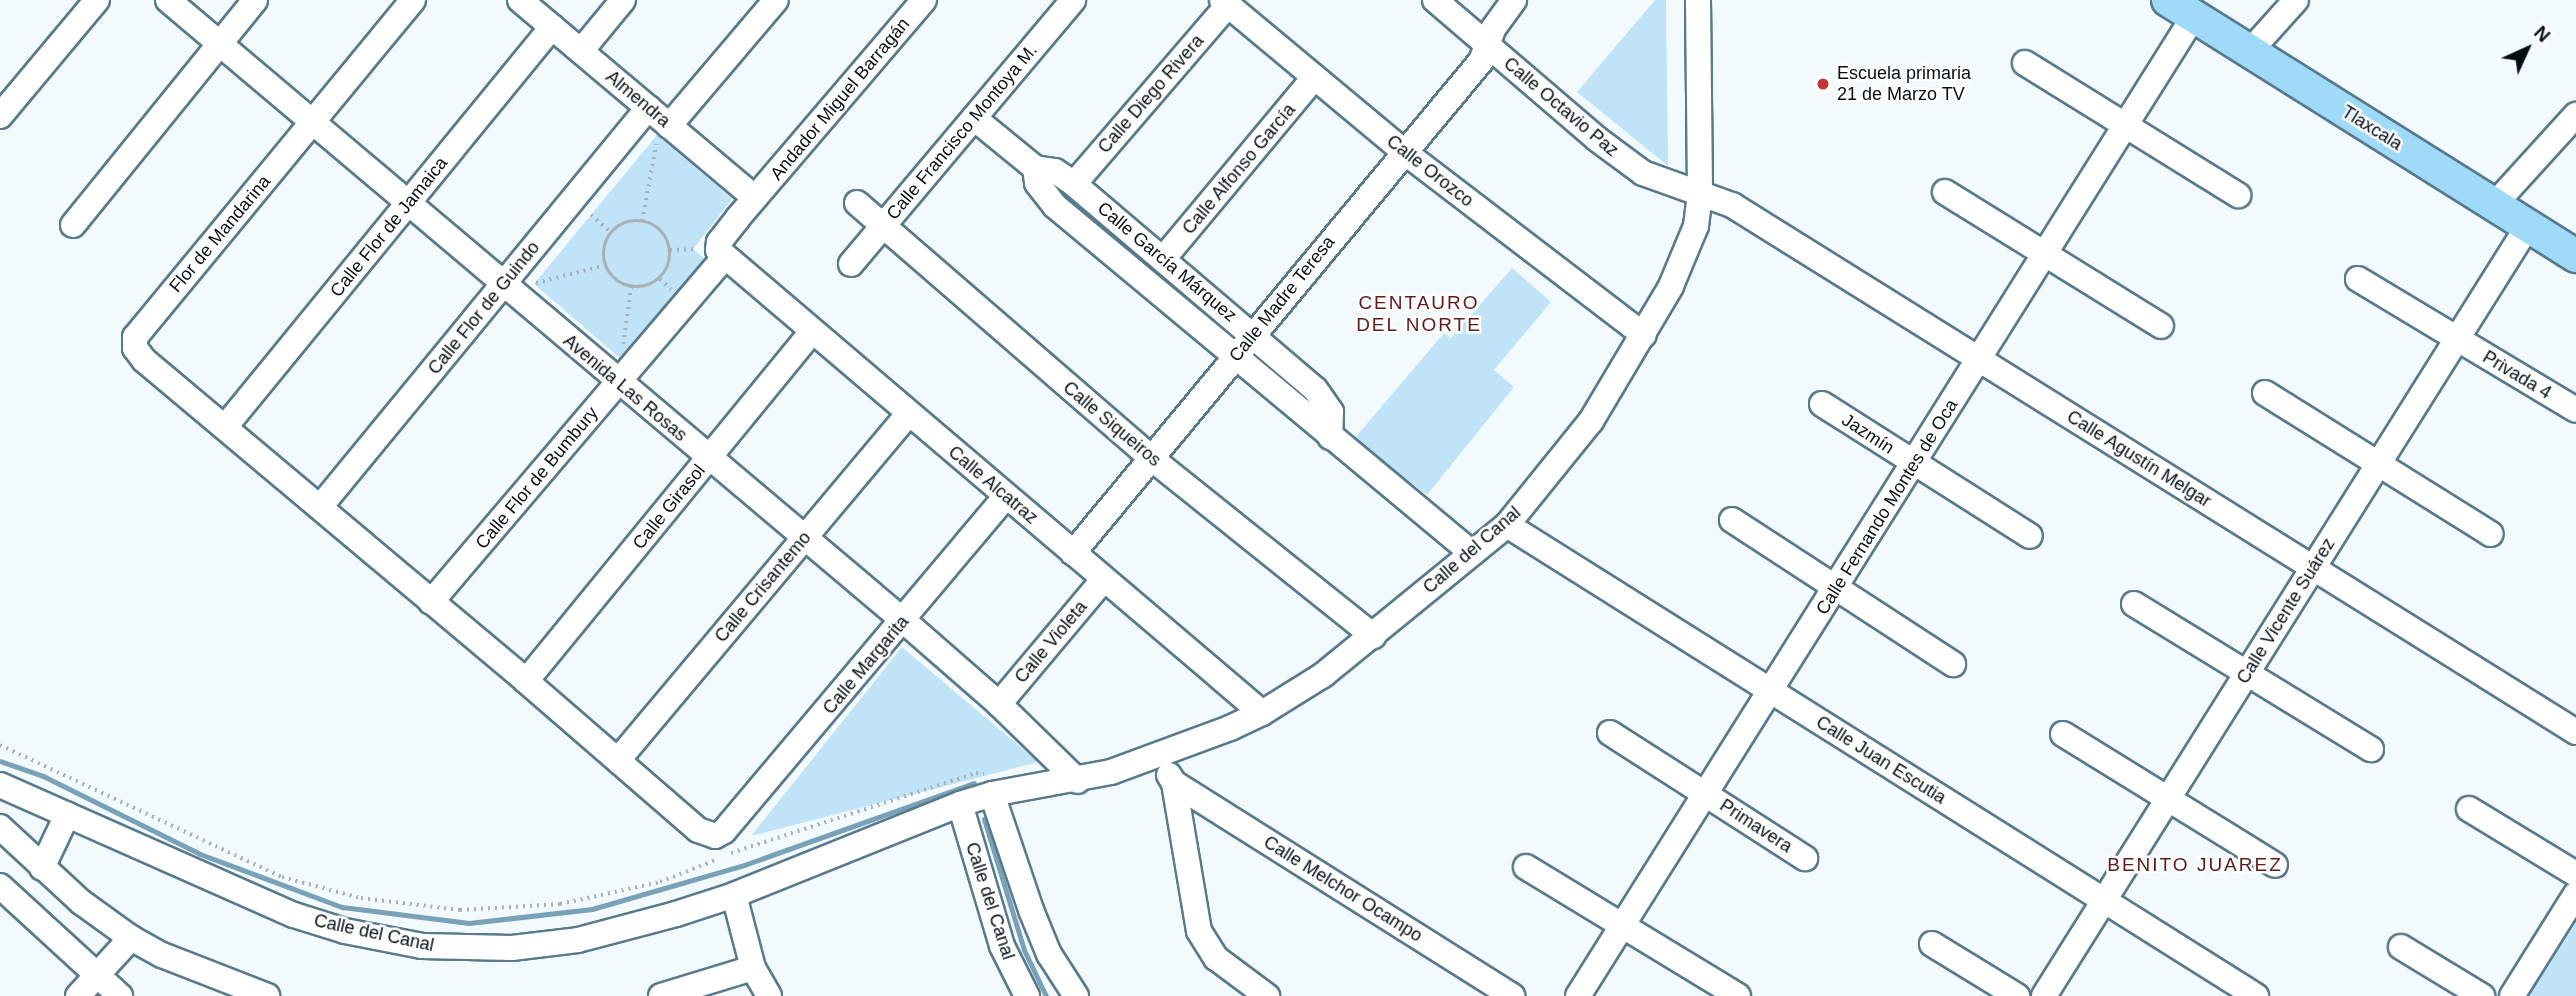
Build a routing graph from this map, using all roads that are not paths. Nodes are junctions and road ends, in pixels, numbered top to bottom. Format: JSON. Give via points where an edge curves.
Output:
{"nodes":[{"id":1,"x":97,"y":0,"type":"edge"},
{"id":2,"x":169,"y":0,"type":"edge"},
{"id":3,"x":255,"y":0,"type":"edge"},
{"id":4,"x":413,"y":0,"type":"edge"},
{"id":5,"x":520,"y":0,"type":"edge"},
{"id":6,"x":623,"y":0,"type":"edge"},
{"id":7,"x":776,"y":0,"type":"edge"},
{"id":8,"x":924,"y":0,"type":"edge"},
{"id":9,"x":1073,"y":0,"type":"edge"},
{"id":10,"x":1435,"y":0,"type":"edge"},
{"id":11,"x":1514,"y":0,"type":"edge"},
{"id":12,"x":1698,"y":0,"type":"edge"},
{"id":13,"x":2296,"y":0,"type":"edge"},
{"id":14,"x":1225,"y":3,"type":"edge"},
{"id":15,"x":2181,"y":8,"type":"edge"},
{"id":16,"x":552,"y":27,"type":"junction"},
{"id":17,"x":220,"y":44,"type":"junction"},
{"id":18,"x":1488,"y":44,"type":"junction"},
{"id":19,"x":2251,"y":50,"type":"junction"},
{"id":20,"x":580,"y":51,"type":"junction"},
{"id":21,"x":2025,"y":63,"type":"dead end"},
{"id":22,"x":1314,"y":78,"type":"junction"},
{"id":23,"x":648,"y":108,"type":"junction"},
{"id":24,"x":2576,"y":115,"type":"edge"},
{"id":25,"x":0,"y":116,"type":"edge"},
{"id":26,"x":974,"y":118,"type":"junction"},
{"id":27,"x":312,"y":122,"type":"junction"},
{"id":28,"x":2126,"y":125,"type":"junction"},
{"id":29,"x":663,"y":130,"type":"junction"},
{"id":30,"x":1403,"y":151,"type":"junction"},
{"id":31,"x":1035,"y":168,"type":"junction"},
{"id":32,"x":1074,"y":184,"type":"junction"},
{"id":33,"x":1700,"y":191,"type":"junction"},
{"id":34,"x":1945,"y":192,"type":"dead end"},
{"id":35,"x":2238,"y":195,"type":"dead end"},
{"id":36,"x":755,"y":198,"type":"junction"},
{"id":37,"x":408,"y":203,"type":"junction"},
{"id":38,"x":857,"y":203,"type":"dead end"},
{"id":39,"x":2494,"y":205,"type":"junction"},
{"id":40,"x":73,"y":225,"type":"dead end"},
{"id":41,"x":2528,"y":226,"type":"junction"},
{"id":42,"x":882,"y":227,"type":"junction"},
{"id":43,"x":2046,"y":255,"type":"junction"},
{"id":44,"x":2576,"y":256,"type":"edge"},
{"id":45,"x":724,"y":258,"type":"junction"},
{"id":46,"x":1163,"y":259,"type":"junction"},
{"id":47,"x":851,"y":264,"type":"dead end"},
{"id":48,"x":2358,"y":279,"type":"dead end"},
{"id":49,"x":503,"y":284,"type":"junction"},
{"id":50,"x":2161,"y":326,"type":"dead end"},
{"id":51,"x":812,"y":332,"type":"junction"},
{"id":52,"x":1252,"y":335,"type":"junction"},
{"id":53,"x":1644,"y":335,"type":"junction"},
{"id":54,"x":2457,"y":339,"type":"junction"},
{"id":55,"x":1234,"y":357,"type":"junction"},
{"id":56,"x":1980,"y":360,"type":"junction"},
{"id":57,"x":618,"y":382,"type":"junction"},
{"id":58,"x":2265,"y":393,"type":"dead end"},
{"id":59,"x":1822,"y":404,"type":"dead end"},
{"id":60,"x":2576,"y":410,"type":"edge"},
{"id":61,"x":908,"y":414,"type":"junction"},
{"id":62,"x":225,"y":427,"type":"junction"},
{"id":63,"x":1329,"y":437,"type":"junction"},
{"id":64,"x":708,"y":458,"type":"junction"},
{"id":65,"x":1152,"y":458,"type":"junction"},
{"id":66,"x":1915,"y":465,"type":"junction"},
{"id":67,"x":2378,"y":466,"type":"junction"},
{"id":68,"x":1006,"y":496,"type":"junction"},
{"id":69,"x":320,"y":507,"type":"junction"},
{"id":70,"x":1732,"y":520,"type":"dead end"},
{"id":71,"x":1507,"y":525,"type":"junction"},
{"id":72,"x":2491,"y":534,"type":"dead end"},
{"id":73,"x":2030,"y":536,"type":"dead end"},
{"id":74,"x":803,"y":539,"type":"junction"},
{"id":75,"x":1073,"y":553,"type":"junction"},
{"id":76,"x":1472,"y":553,"type":"junction"},
{"id":77,"x":2314,"y":568,"type":"junction"},
{"id":78,"x":1104,"y":579,"type":"junction"},
{"id":79,"x":1835,"y":589,"type":"junction"},
{"id":80,"x":431,"y":602,"type":"junction"},
{"id":81,"x":2134,"y":604,"type":"dead end"},
{"id":82,"x":904,"y":621,"type":"junction"},
{"id":83,"x":1373,"y":636,"type":"junction"},
{"id":84,"x":1953,"y":664,"type":"dead end"},
{"id":85,"x":2247,"y":673,"type":"junction"},
{"id":86,"x":526,"y":681,"type":"junction"},
{"id":87,"x":1770,"y":690,"type":"junction"},
{"id":88,"x":999,"y":704,"type":"junction"},
{"id":89,"x":1262,"y":713,"type":"junction"},
{"id":90,"x":2576,"y":732,"type":"edge"},
{"id":91,"x":1609,"y":733,"type":"dead end"},
{"id":92,"x":2063,"y":734,"type":"dead end"},
{"id":93,"x":2371,"y":749,"type":"dead end"},
{"id":94,"x":1157,"y":755,"type":"junction"},
{"id":95,"x":618,"y":760,"type":"junction"},
{"id":96,"x":1078,"y":781,"type":"junction"},
{"id":97,"x":1174,"y":783,"type":"junction"},
{"id":98,"x":0,"y":785,"type":"edge"},
{"id":99,"x":1004,"y":792,"type":"junction"},
{"id":100,"x":1707,"y":794,"type":"junction"},
{"id":101,"x":2168,"y":799,"type":"junction"},
{"id":102,"x":960,"y":804,"type":"junction"},
{"id":103,"x":2469,"y":809,"type":"dead end"},
{"id":104,"x":67,"y":815,"type":"junction"},
{"id":105,"x":0,"y":827,"type":"edge"},
{"id":106,"x":1805,"y":858,"type":"dead end"},
{"id":107,"x":2275,"y":866,"type":"dead end"},
{"id":108,"x":42,"y":867,"type":"junction"},
{"id":109,"x":1526,"y":867,"type":"dead end"},
{"id":110,"x":2576,"y":874,"type":"edge"},
{"id":111,"x":0,"y":886,"type":"edge"},
{"id":112,"x":2576,"y":894,"type":"edge"},
{"id":113,"x":734,"y":895,"type":"junction"},
{"id":114,"x":2104,"y":901,"type":"junction"},
{"id":115,"x":1623,"y":927,"type":"junction"},
{"id":116,"x":131,"y":937,"type":"junction"},
{"id":117,"x":1932,"y":944,"type":"dead end"},
{"id":118,"x":2401,"y":947,"type":"dead end"},
{"id":119,"x":753,"y":968,"type":"junction"},
{"id":120,"x":97,"y":975,"type":"junction"},
{"id":121,"x":78,"y":996,"type":"edge"},
{"id":122,"x":120,"y":996,"type":"edge"},
{"id":123,"x":267,"y":996,"type":"edge"},
{"id":124,"x":661,"y":996,"type":"edge"},
{"id":125,"x":769,"y":996,"type":"edge"},
{"id":126,"x":1027,"y":996,"type":"edge"},
{"id":127,"x":1076,"y":996,"type":"edge"},
{"id":128,"x":1267,"y":996,"type":"edge"},
{"id":129,"x":1513,"y":996,"type":"edge"},
{"id":130,"x":1578,"y":996,"type":"edge"},
{"id":131,"x":1738,"y":996,"type":"edge"},
{"id":132,"x":2017,"y":996,"type":"edge"},
{"id":133,"x":2044,"y":996,"type":"edge"},
{"id":134,"x":2256,"y":996,"type":"edge"},
{"id":135,"x":2482,"y":996,"type":"edge"},
{"id":136,"x":2512,"y":996,"type":"edge"}],
"edges":[{"from":1,"to":25,"type":"street"},
{"from":2,"to":17,"type":"street","name":"Avenida Las Rosas"},
{"from":3,"to":17,"type":"street"},
{"from":4,"to":27,"type":"street","name":"Flor de Mandarina"},
{"from":5,"to":16,"type":"street","name":"Almendra"},
{"from":6,"to":20,"type":"street"},
{"from":7,"to":29,"type":"street"},
{"from":8,"to":36,"type":"street","name":"Andador Miguel Barragán"},
{"from":9,"to":26,"type":"street","name":"Calle Francisco Montoya M."},
{"from":10,"to":18,"type":"street","name":"Calle Octavio Paz"},
{"from":11,"to":18,"type":"street","name":"Calle Madre Teresa"},
{"from":12,"to":33,"type":"street","name":"Calle del Canal"},
{"from":13,"to":19,"type":"street"},
{"from":14,"to":22,"type":"street","name":"Calle Orozco"},
{"from":14,"to":32,"type":"street","name":"Calle Diego Rivera"},
{"from":15,"to":19,"type":"main road","name":"Tlaxcala"},
{"from":15,"to":28,"type":"street","name":"Calle Fernando Montes de Oca"},
{"from":16,"to":20,"type":"street","name":"Almendra"},
{"from":16,"to":37,"type":"street","name":"Calle Flor de Jamaica"},
{"from":17,"to":27,"type":"street","name":"Avenida Las Rosas"},
{"from":17,"to":40,"type":"street"},
{"from":18,"to":30,"type":"street","name":"Calle Madre Teresa","via":[[1481,61]]},
{"from":18,"to":33,"type":"street","name":"Calle Octavio Paz","via":[[1628,163],[1659,180]]},
{"from":19,"to":39,"type":"main road","name":"Tlaxcala"},
{"from":20,"to":23,"type":"street","name":"Almendra"},
{"from":21,"to":28,"type":"street"},
{"from":22,"to":30,"type":"street","name":"Calle Orozco"},
{"from":22,"to":46,"type":"street","name":"Calle Alfonso García"},
{"from":23,"to":29,"type":"street","name":"Almendra"},
{"from":23,"to":49,"type":"street","name":"Calle Flor de Guindo"},
{"from":24,"to":39,"type":"street"},
{"from":26,"to":31,"type":"street","name":"Calle García Márquez"},
{"from":26,"to":42,"type":"street","name":"Calle Francisco Montoya M."},
{"from":27,"to":37,"type":"street","name":"Avenida Las Rosas"},
{"from":27,"to":62,"type":"street","name":"Flor de Mandarina","via":[[135,337],[135,348],[144,360]]},
{"from":28,"to":35,"type":"street"},
{"from":28,"to":43,"type":"street","name":"Calle Fernando Montes de Oca"},
{"from":29,"to":36,"type":"street","name":"Almendra"},
{"from":30,"to":52,"type":"street","name":"Calle Madre Teresa"},
{"from":30,"to":53,"type":"street","name":"Calle Orozco"},
{"from":31,"to":32,"type":"street","name":"Calle García Márquez","via":[[1055,171]]},
{"from":31,"to":55,"type":"street","name":"Calle García Márquez","via":[[1037,183],[1055,206]]},
{"from":32,"to":46,"type":"street","name":"Calle García Márquez"},
{"from":33,"to":53,"type":"street","name":"Calle del Canal","via":[[1688,250]]},
{"from":33,"to":56,"type":"street","name":"Calle Agustín Melgar","via":[[1732,205]]},
{"from":34,"to":43,"type":"street"},
{"from":36,"to":45,"type":"street","name":"Andador Miguel Barragán","via":[[719,242]]},
{"from":37,"to":49,"type":"street","name":"Avenida Las Rosas"},
{"from":37,"to":62,"type":"street","name":"Calle Flor de Jamaica"},
{"from":38,"to":42,"type":"street","name":"Calle Siqueiros"},
{"from":39,"to":41,"type":"main road","name":"Tlaxcala"},
{"from":41,"to":44,"type":"main road","name":"Tlaxcala"},
{"from":41,"to":54,"type":"street","name":"Calle Vicente Suárez"},
{"from":42,"to":47,"type":"street","name":"Calle Francisco Montoya M."},
{"from":42,"to":65,"type":"street","name":"Calle Siqueiros"},
{"from":43,"to":50,"type":"street"},
{"from":43,"to":56,"type":"street","name":"Calle Fernando Montes de Oca"},
{"from":45,"to":51,"type":"street","name":"Calle Alcatraz"},
{"from":45,"to":57,"type":"street","name":"Calle Flor de Bumbury"},
{"from":46,"to":52,"type":"street","name":"Calle García Márquez"},
{"from":48,"to":54,"type":"street","name":"Privada 4"},
{"from":49,"to":57,"type":"street","name":"Avenida Las Rosas"},
{"from":49,"to":69,"type":"street","name":"Calle Flor de Guindo"},
{"from":51,"to":61,"type":"street","name":"Calle Alcatraz"},
{"from":51,"to":64,"type":"street","name":"Calle Girasol"},
{"from":52,"to":55,"type":"street","name":"Calle Madre Teresa"},
{"from":52,"to":63,"type":"street","name":"Calle García Márquez","via":[[1328,402],[1332,415]]},
{"from":53,"to":71,"type":"street","name":"Calle del Canal","via":[[1584,431]]},
{"from":54,"to":60,"type":"street","name":"Privada 4"},
{"from":54,"to":67,"type":"street","name":"Calle Vicente Suárez"},
{"from":55,"to":63,"type":"street","name":"Calle García Márquez"},
{"from":55,"to":65,"type":"street","name":"Calle Madre Teresa"},
{"from":56,"to":66,"type":"street","name":"Calle Fernando Montes de Oca"},
{"from":56,"to":77,"type":"street","name":"Calle Agustín Melgar"},
{"from":57,"to":64,"type":"street","name":"Avenida Las Rosas"},
{"from":57,"to":80,"type":"street","name":"Calle Flor de Bumbury"},
{"from":58,"to":67,"type":"street"},
{"from":59,"to":66,"type":"street","name":"Jazmín"},
{"from":61,"to":68,"type":"street","name":"Calle Alcatraz"},
{"from":61,"to":74,"type":"street","name":"Calle Crisantemo"},
{"from":62,"to":69,"type":"street"},
{"from":63,"to":76,"type":"street","name":"Calle García Márquez"},
{"from":64,"to":74,"type":"street","name":"Avenida Las Rosas"},
{"from":64,"to":86,"type":"street","name":"Calle Girasol"},
{"from":65,"to":75,"type":"street","name":"Calle Madre Teresa"},
{"from":65,"to":83,"type":"street","name":"Calle Siqueiros"},
{"from":66,"to":73,"type":"street","name":"Jazmín"},
{"from":66,"to":79,"type":"street","name":"Calle Fernando Montes de Oca"},
{"from":67,"to":72,"type":"street"},
{"from":67,"to":77,"type":"street","name":"Calle Vicente Suárez"},
{"from":68,"to":75,"type":"street","name":"Calle Alcatraz"},
{"from":68,"to":82,"type":"street","name":"Calle Margarita"},
{"from":69,"to":80,"type":"street"},
{"from":70,"to":79,"type":"street"},
{"from":71,"to":76,"type":"street","name":"Calle del Canal"},
{"from":71,"to":87,"type":"street","name":"Calle Juan Escutia"},
{"from":74,"to":82,"type":"street","name":"Avenida Las Rosas"},
{"from":74,"to":95,"type":"street","name":"Calle Crisantemo"},
{"from":75,"to":78,"type":"street","name":"Calle Alcatraz"},
{"from":76,"to":83,"type":"street","name":"Calle del Canal"},
{"from":77,"to":85,"type":"street","name":"Calle Vicente Suárez"},
{"from":77,"to":90,"type":"street","name":"Calle Agustín Melgar"},
{"from":78,"to":88,"type":"street","name":"Calle Violeta"},
{"from":78,"to":89,"type":"street","name":"Calle Alcatraz"},
{"from":79,"to":84,"type":"street"},
{"from":79,"to":87,"type":"street","name":"Calle Fernando Montes de Oca"},
{"from":80,"to":86,"type":"street"},
{"from":81,"to":85,"type":"street"},
{"from":82,"to":88,"type":"street","name":"Avenida Las Rosas"},
{"from":82,"to":95,"type":"street","name":"Calle Margarita","via":[[715,836],[698,830]]},
{"from":83,"to":89,"type":"street","name":"Calle del Canal","via":[[1323,675]]},
{"from":85,"to":93,"type":"street"},
{"from":85,"to":101,"type":"street","name":"Calle Vicente Suárez"},
{"from":86,"to":95,"type":"street"},
{"from":87,"to":100,"type":"street","name":"Calle Fernando Montes de Oca"},
{"from":87,"to":114,"type":"street","name":"Calle Juan Escutia"},
{"from":88,"to":96,"type":"street","name":"Avenida Las Rosas"},
{"from":89,"to":94,"type":"street","name":"Calle del Canal"},
{"from":91,"to":100,"type":"street","name":"Primavera"},
{"from":92,"to":101,"type":"street"},
{"from":94,"to":96,"type":"street","name":"Calle del Canal"},
{"from":94,"to":97,"type":"street"},
{"from":96,"to":99,"type":"street","name":"Calle del Canal"},
{"from":97,"to":128,"type":"street","via":[[1199,931],[1216,958]]},
{"from":97,"to":129,"type":"street","name":"Calle Melchor Ocampo"},
{"from":98,"to":104,"type":"street","name":"Calle del Canal"},
{"from":99,"to":102,"type":"street","name":"Calle del Canal"},
{"from":99,"to":127,"type":"street","via":[[1031,910],[1049,954]]},
{"from":100,"to":106,"type":"street","name":"Primavera"},
{"from":100,"to":115,"type":"street","name":"Calle Fernando Montes de Oca"},
{"from":101,"to":107,"type":"street"},
{"from":101,"to":114,"type":"street","name":"Calle Vicente Suárez"},
{"from":102,"to":113,"type":"street","name":"Calle del Canal"},
{"from":102,"to":126,"type":"street","name":"Calle del Canal","via":[[1002,946]]},
{"from":103,"to":110,"type":"street"},
{"from":104,"to":108,"type":"street"},
{"from":104,"to":113,"type":"street","name":"Calle del Canal","via":[[293,915],[422,946],[544,946],[629,927]]},
{"from":105,"to":108,"type":"street"},
{"from":108,"to":116,"type":"street"},
{"from":109,"to":115,"type":"street"},
{"from":111,"to":120,"type":"street"},
{"from":112,"to":136,"type":"street"},
{"from":113,"to":119,"type":"street"},
{"from":114,"to":133,"type":"street","name":"Calle Vicente Suárez"},
{"from":114,"to":134,"type":"street","name":"Calle Juan Escutia"},
{"from":115,"to":130,"type":"street","name":"Calle Fernando Montes de Oca"},
{"from":115,"to":131,"type":"street"},
{"from":116,"to":120,"type":"street"},
{"from":116,"to":123,"type":"street","via":[[162,955]]},
{"from":117,"to":132,"type":"street"},
{"from":118,"to":135,"type":"street"},
{"from":119,"to":124,"type":"street"},
{"from":119,"to":125,"type":"street"},
{"from":120,"to":121,"type":"street"},
{"from":120,"to":122,"type":"street"}]}
